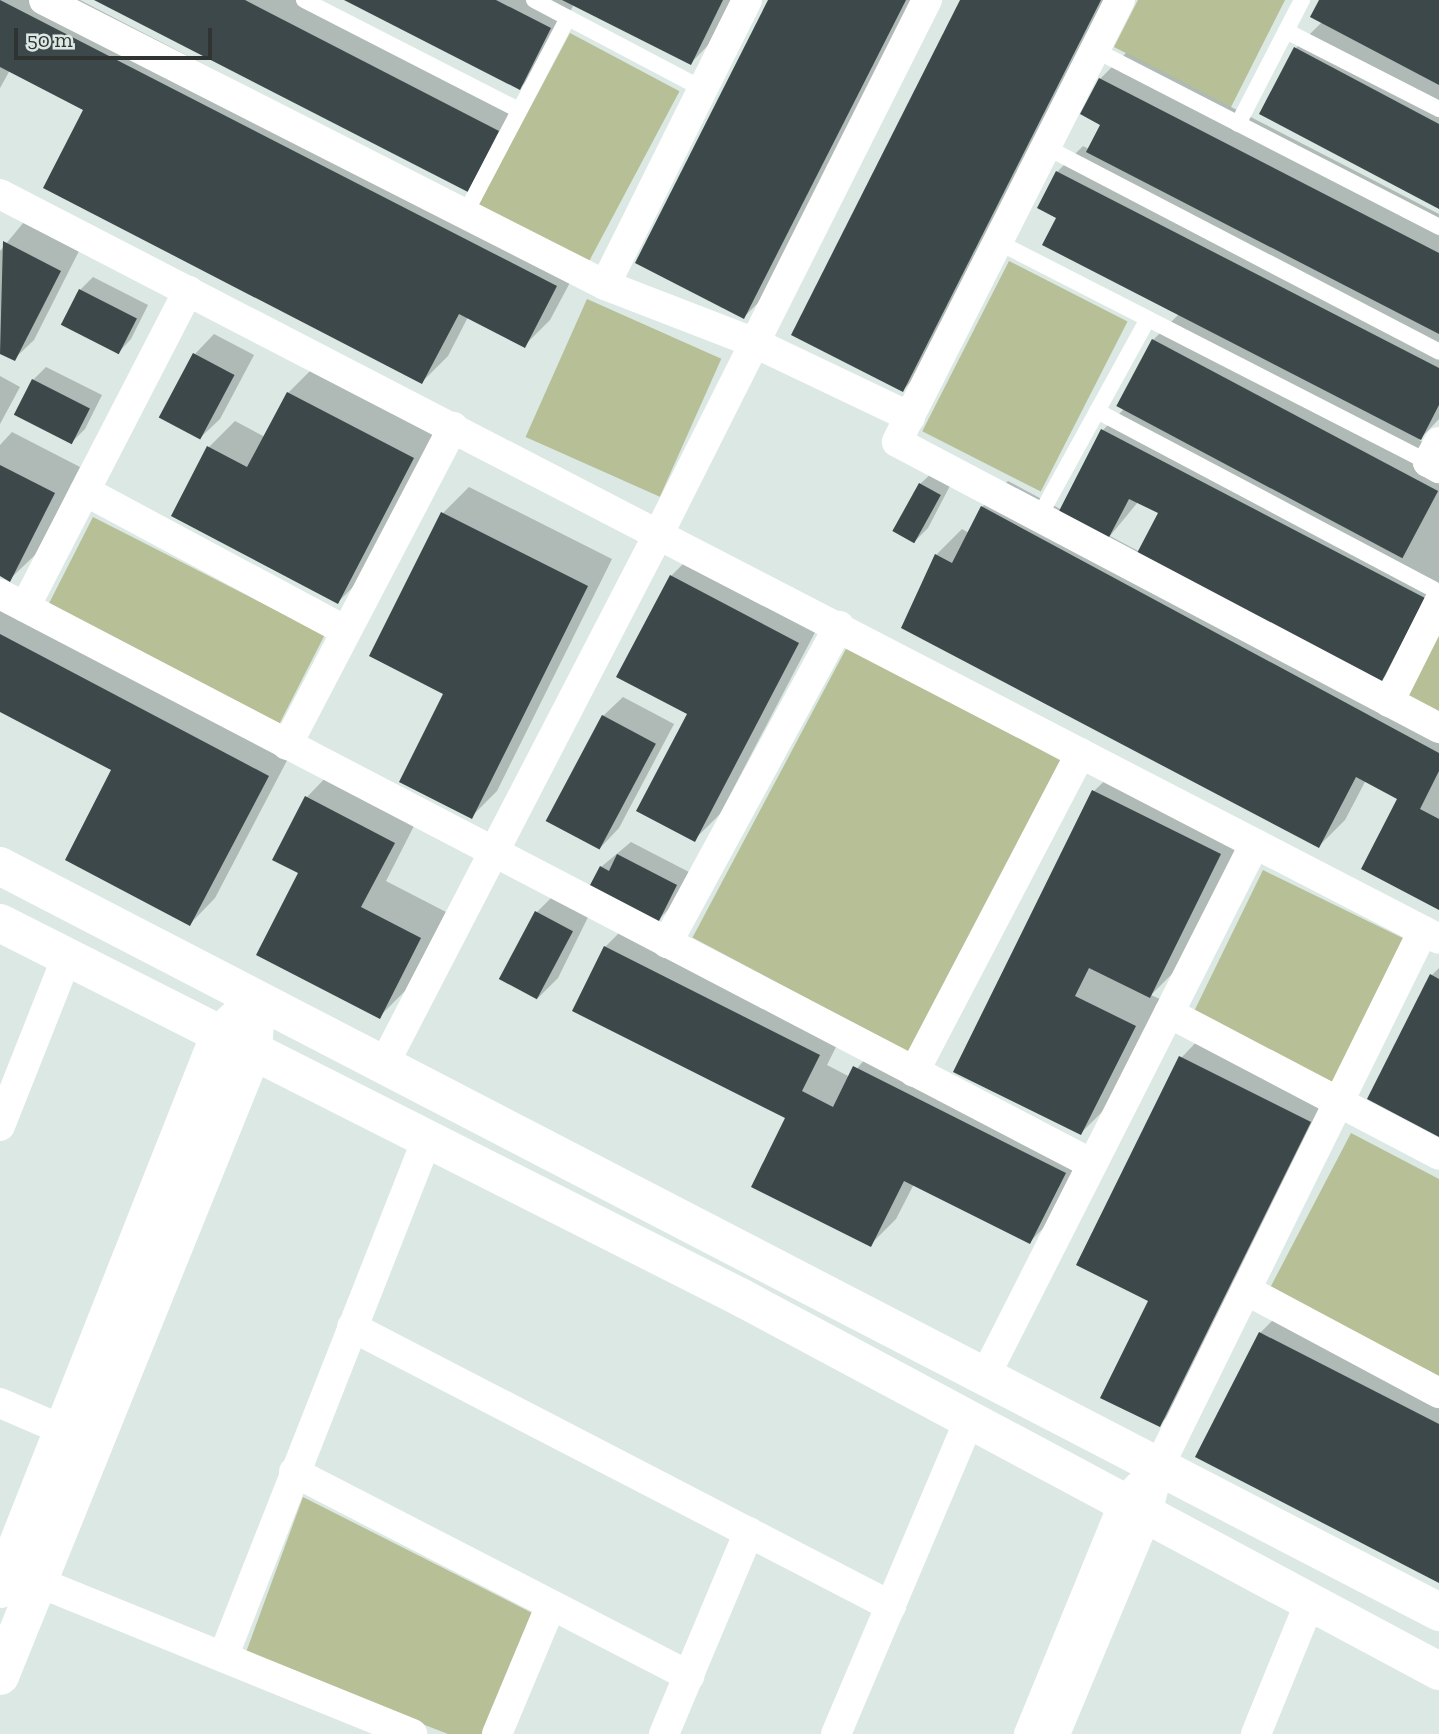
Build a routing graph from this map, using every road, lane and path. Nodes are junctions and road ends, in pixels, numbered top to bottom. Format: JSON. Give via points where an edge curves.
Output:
{"nodes":[{"id":1,"x":304,"y":0,"type":"edge"},
{"id":2,"x":534,"y":0,"type":"edge"},
{"id":3,"x":747,"y":0,"type":"edge"},
{"id":4,"x":928,"y":0,"type":"edge"},
{"id":5,"x":1120,"y":0,"type":"edge"},
{"id":6,"x":1302,"y":0,"type":"edge"},
{"id":7,"x":54,"y":2,"type":"edge"},
{"id":8,"x":568,"y":18,"type":"junction"},
{"id":9,"x":1286,"y":31,"type":"junction"},
{"id":10,"x":1095,"y":50,"type":"junction"},
{"id":11,"x":703,"y":89,"type":"junction"},
{"id":12,"x":1439,"y":109,"type":"edge"},
{"id":13,"x":519,"y":110,"type":"junction"},
{"id":14,"x":1238,"y":124,"type":"junction"},
{"id":15,"x":1046,"y":146,"type":"junction"},
{"id":16,"x":0,"y":194,"type":"edge"},
{"id":17,"x":465,"y":214,"type":"junction"},
{"id":18,"x":1439,"y":227,"type":"edge"},
{"id":19,"x":998,"y":242,"type":"junction"},
{"id":20,"x":605,"y":285,"type":"junction"},
{"id":21,"x":188,"y":291,"type":"junction"},
{"id":22,"x":1148,"y":319,"type":"junction"},
{"id":23,"x":755,"y":343,"type":"junction"},
{"id":24,"x":1439,"y":352,"type":"edge"},
{"id":25,"x":1097,"y":411,"type":"junction"},
{"id":26,"x":910,"y":417,"type":"junction"},
{"id":27,"x":453,"y":427,"type":"junction"},
{"id":28,"x":1435,"y":457,"type":"edge"},
{"id":29,"x":85,"y":491,"type":"junction"},
{"id":30,"x":1039,"y":517,"type":"junction"},
{"id":31,"x":659,"y":533,"type":"junction"},
{"id":32,"x":1439,"y":592,"type":"edge"},
{"id":33,"x":13,"y":601,"type":"edge"},
{"id":34,"x":1439,"y":602,"type":"edge"},
{"id":35,"x":839,"y":626,"type":"junction"},
{"id":36,"x":346,"y":631,"type":"junction"},
{"id":37,"x":1389,"y":702,"type":"junction"},
{"id":38,"x":1439,"y":728,"type":"edge"},
{"id":39,"x":286,"y":745,"type":"junction"},
{"id":40,"x":1081,"y":752,"type":"junction"},
{"id":41,"x":1255,"y":843,"type":"junction"},
{"id":42,"x":493,"y":854,"type":"junction"},
{"id":43,"x":0,"y":866,"type":"edge"},
{"id":44,"x":0,"y":923,"type":"edge"},
{"id":45,"x":1431,"y":935,"type":"edge"},
{"id":46,"x":667,"y":943,"type":"junction"},
{"id":47,"x":67,"y":957,"type":"junction"},
{"id":48,"x":257,"y":998,"type":"junction"},
{"id":49,"x":1169,"y":1013,"type":"junction"},
{"id":50,"x":237,"y":1042,"type":"junction"},
{"id":51,"x":384,"y":1064,"type":"junction"},
{"id":52,"x":914,"y":1072,"type":"junction"},
{"id":53,"x":1339,"y":1102,"type":"junction"},
{"id":54,"x":0,"y":1126,"type":"edge"},
{"id":55,"x":427,"y":1139,"type":"junction"},
{"id":56,"x":1439,"y":1155,"type":"edge"},
{"id":57,"x":1092,"y":1164,"type":"junction"},
{"id":58,"x":1246,"y":1290,"type":"junction"},
{"id":59,"x":352,"y":1327,"type":"junction"},
{"id":60,"x":985,"y":1376,"type":"junction"},
{"id":61,"x":1439,"y":1393,"type":"edge"},
{"id":62,"x":0,"y":1403,"type":"edge"},
{"id":63,"x":970,"y":1420,"type":"junction"},
{"id":64,"x":63,"y":1430,"type":"junction"},
{"id":65,"x":1159,"y":1466,"type":"junction"},
{"id":66,"x":294,"y":1472,"type":"junction"},
{"id":67,"x":1135,"y":1508,"type":"junction"},
{"id":68,"x":749,"y":1532,"type":"junction"},
{"id":69,"x":38,"y":1583,"type":"junction"},
{"id":70,"x":0,"y":1589,"type":"edge"},
{"id":71,"x":1310,"y":1602,"type":"junction"},
{"id":72,"x":551,"y":1605,"type":"junction"},
{"id":73,"x":891,"y":1606,"type":"junction"},
{"id":74,"x":1439,"y":1612,"type":"edge"},
{"id":75,"x":223,"y":1657,"type":"junction"},
{"id":76,"x":1439,"y":1671,"type":"edge"},
{"id":77,"x":0,"y":1676,"type":"edge"},
{"id":78,"x":688,"y":1676,"type":"junction"},
{"id":79,"x":412,"y":1734,"type":"edge"},
{"id":80,"x":497,"y":1734,"type":"edge"},
{"id":81,"x":664,"y":1734,"type":"edge"},
{"id":82,"x":836,"y":1734,"type":"edge"},
{"id":83,"x":1028,"y":1734,"type":"edge"},
{"id":84,"x":1055,"y":1734,"type":"edge"},
{"id":85,"x":1256,"y":1734,"type":"edge"}],
"edges":[{"from":1,"to":13,"type":"lane"},
{"from":2,"to":8,"type":"lane"},
{"from":3,"to":11,"type":"street"},
{"from":4,"to":23,"type":"street"},
{"from":5,"to":10,"type":"street"},
{"from":6,"to":9,"type":"lane"},
{"from":7,"to":17,"type":"street"},
{"from":8,"to":11,"type":"lane"},
{"from":8,"to":13,"type":"lane"},
{"from":9,"to":12,"type":"lane"},
{"from":9,"to":14,"type":"lane"},
{"from":10,"to":14,"type":"lane"},
{"from":10,"to":15,"type":"street"},
{"from":11,"to":20,"type":"street"},
{"from":13,"to":17,"type":"lane"},
{"from":14,"to":18,"type":"lane"},
{"from":15,"to":19,"type":"street"},
{"from":15,"to":24,"type":"lane"},
{"from":16,"to":21,"type":"street"},
{"from":17,"to":20,"type":"street"},
{"from":19,"to":22,"type":"lane"},
{"from":19,"to":26,"type":"street"},
{"from":20,"to":23,"type":"street"},
{"from":21,"to":27,"type":"street"},
{"from":21,"to":29,"type":"street"},
{"from":22,"to":25,"type":"lane"},
{"from":22,"to":28,"type":"lane"},
{"from":23,"to":26,"type":"street"},
{"from":23,"to":31,"type":"street"},
{"from":25,"to":30,"type":"lane"},
{"from":25,"to":32,"type":"lane"},
{"from":26,"to":30,"type":"street","via":[[897,442]]},
{"from":27,"to":31,"type":"street"},
{"from":27,"to":36,"type":"street"},
{"from":29,"to":33,"type":"street"},
{"from":29,"to":36,"type":"street"},
{"from":30,"to":37,"type":"street"},
{"from":31,"to":35,"type":"street"},
{"from":31,"to":42,"type":"street"},
{"from":33,"to":39,"type":"street"},
{"from":34,"to":37,"type":"street"},
{"from":35,"to":40,"type":"street"},
{"from":35,"to":46,"type":"street"},
{"from":36,"to":39,"type":"street"},
{"from":37,"to":38,"type":"street"},
{"from":39,"to":42,"type":"street"},
{"from":40,"to":41,"type":"street"},
{"from":40,"to":52,"type":"street"},
{"from":41,"to":45,"type":"street"},
{"from":41,"to":49,"type":"street"},
{"from":42,"to":46,"type":"street"},
{"from":42,"to":51,"type":"street"},
{"from":43,"to":48,"type":"street"},
{"from":44,"to":47,"type":"street"},
{"from":45,"to":53,"type":"street"},
{"from":46,"to":52,"type":"street"},
{"from":47,"to":50,"type":"street"},
{"from":47,"to":54,"type":"street"},
{"from":48,"to":50,"type":"street"},
{"from":48,"to":51,"type":"street"},
{"from":49,"to":53,"type":"street"},
{"from":49,"to":57,"type":"street"},
{"from":50,"to":55,"type":"street"},
{"from":50,"to":64,"type":"street"},
{"from":50,"to":69,"type":"street"},
{"from":51,"to":60,"type":"street"},
{"from":52,"to":57,"type":"street"},
{"from":53,"to":56,"type":"street"},
{"from":53,"to":58,"type":"street"},
{"from":55,"to":59,"type":"street"},
{"from":55,"to":63,"type":"street"},
{"from":57,"to":60,"type":"street"},
{"from":58,"to":61,"type":"street"},
{"from":58,"to":65,"type":"street"},
{"from":59,"to":66,"type":"street"},
{"from":59,"to":68,"type":"street"},
{"from":60,"to":65,"type":"street"},
{"from":62,"to":64,"type":"street"},
{"from":63,"to":67,"type":"street"},
{"from":63,"to":73,"type":"street"},
{"from":64,"to":70,"type":"street"},
{"from":65,"to":67,"type":"street"},
{"from":65,"to":74,"type":"street"},
{"from":66,"to":72,"type":"street"},
{"from":66,"to":75,"type":"street"},
{"from":67,"to":71,"type":"street"},
{"from":67,"to":83,"type":"street"},
{"from":67,"to":84,"type":"street"},
{"from":68,"to":73,"type":"street"},
{"from":68,"to":78,"type":"street"},
{"from":69,"to":75,"type":"street"},
{"from":69,"to":77,"type":"street"},
{"from":71,"to":76,"type":"street"},
{"from":71,"to":85,"type":"street"},
{"from":72,"to":78,"type":"street"},
{"from":72,"to":80,"type":"street"},
{"from":73,"to":82,"type":"street"},
{"from":75,"to":79,"type":"street"},
{"from":78,"to":81,"type":"street"}]}
